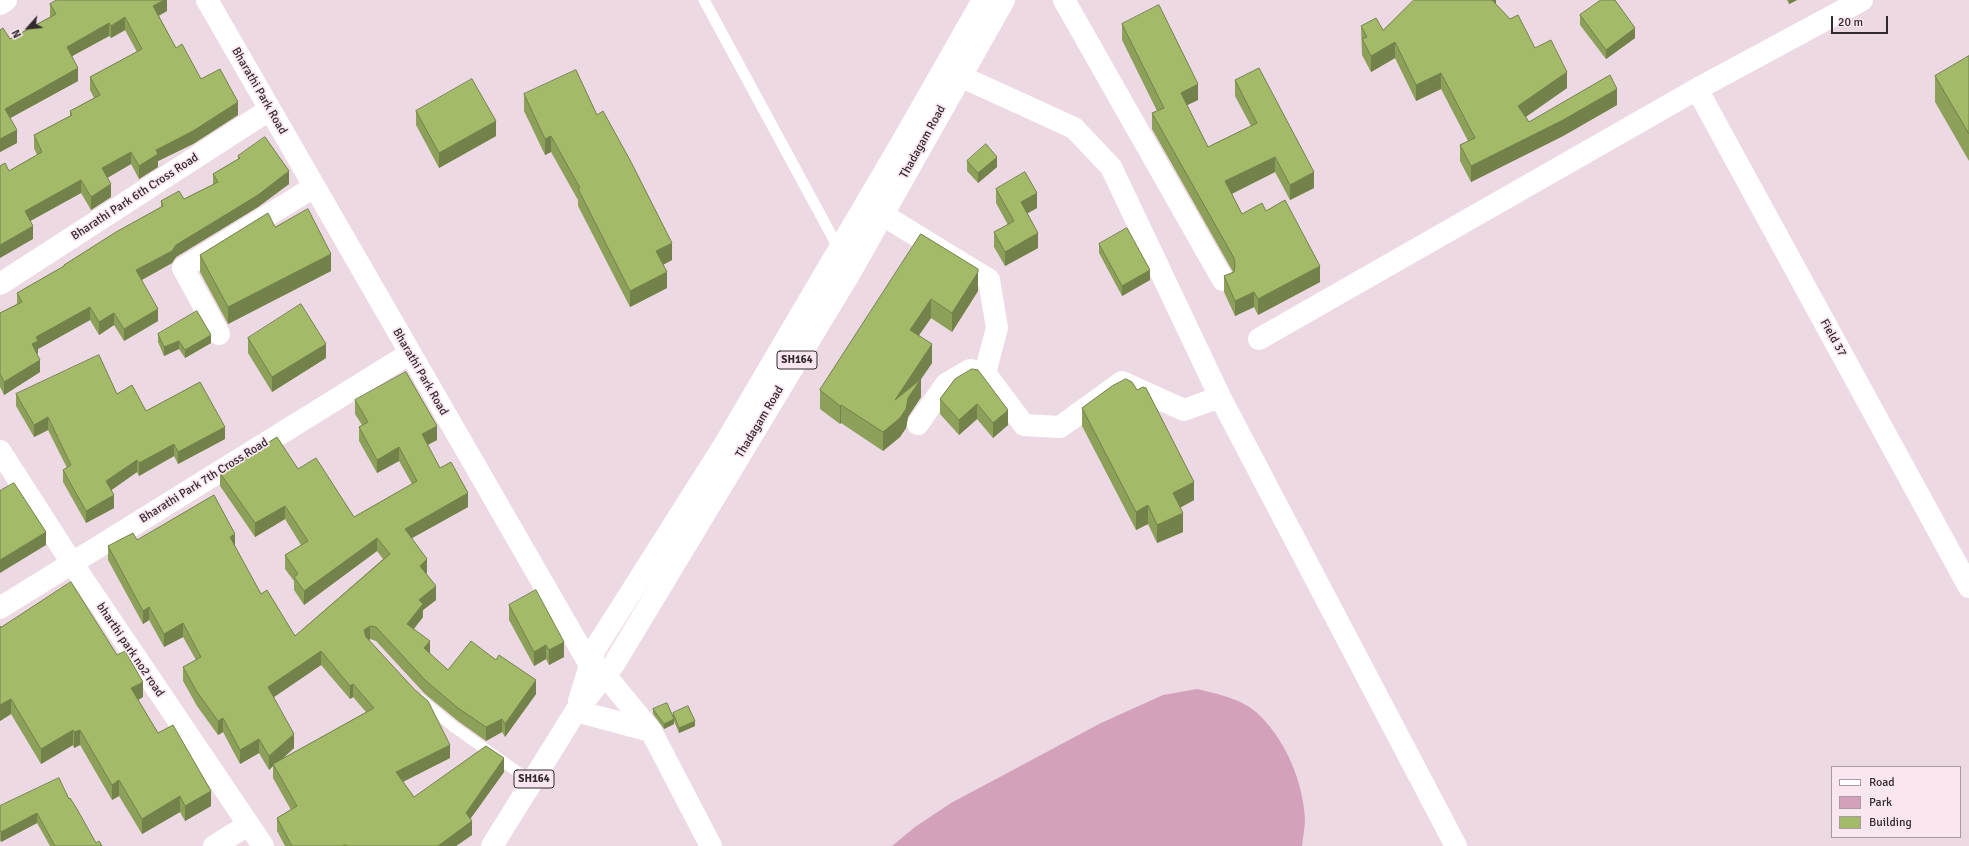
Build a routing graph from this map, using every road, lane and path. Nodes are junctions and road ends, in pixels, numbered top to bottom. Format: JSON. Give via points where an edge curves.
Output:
{"nodes":[{"id":1,"x":6,"y":0,"type":"edge"},
{"id":2,"x":207,"y":0,"type":"edge"},
{"id":3,"x":704,"y":0,"type":"edge"},
{"id":4,"x":983,"y":0,"type":"edge"},
{"id":5,"x":1004,"y":0,"type":"edge"},
{"id":6,"x":1064,"y":0,"type":"edge"},
{"id":7,"x":1862,"y":0,"type":"edge"},
{"id":8,"x":0,"y":4,"type":"edge"},
{"id":9,"x":960,"y":76,"type":"junction"},
{"id":10,"x":1698,"y":89,"type":"junction"},
{"id":11,"x":269,"y":110,"type":"junction"},
{"id":12,"x":314,"y":187,"type":"junction"},
{"id":13,"x":883,"y":214,"type":"junction"},
{"id":14,"x":839,"y":249,"type":"junction"},
{"id":15,"x":1223,"y":280,"type":"dead end"},
{"id":16,"x":0,"y":284,"type":"edge"},
{"id":17,"x":219,"y":334,"type":"dead end"},
{"id":18,"x":1259,"y":339,"type":"dead end"},
{"id":19,"x":409,"y":354,"type":"junction"},
{"id":20,"x":985,"y":373,"type":"junction"},
{"id":21,"x":1220,"y":396,"type":"junction"},
{"id":22,"x":918,"y":424,"type":"dead end"},
{"id":23,"x":0,"y":451,"type":"edge"},
{"id":24,"x":72,"y":563,"type":"junction"},
{"id":25,"x":1969,"y":587,"type":"edge"},
{"id":26,"x":0,"y":608,"type":"edge"},
{"id":27,"x":597,"y":670,"type":"junction"},
{"id":28,"x":410,"y":688,"type":"edge"},
{"id":29,"x":576,"y":711,"type":"junction"},
{"id":30,"x":651,"y":731,"type":"junction"},
{"id":31,"x":532,"y":782,"type":"junction"},
{"id":32,"x":248,"y":825,"type":"junction"},
{"id":33,"x":708,"y":845,"type":"edge"},
{"id":34,"x":214,"y":846,"type":"edge"},
{"id":35,"x":263,"y":846,"type":"edge"},
{"id":36,"x":492,"y":846,"type":"edge"},
{"id":37,"x":1456,"y":846,"type":"edge"}],
"edges":[{"from":1,"to":8,"type":"street"},
{"from":2,"to":11,"type":"street","name":"Bharathi Park Road"},
{"from":3,"to":14,"type":"lane"},
{"from":4,"to":14,"type":"street","name":"Thadagam Road","number":"SH164"},
{"from":5,"to":9,"type":"street","name":"Thadagam Road","number":"SH164"},
{"from":6,"to":15,"type":"street"},
{"from":7,"to":10,"type":"street"},
{"from":9,"to":13,"type":"street","name":"Thadagam Road","number":"SH164"},
{"from":9,"to":21,"type":"street","via":[[1074,128],[1111,167]]},
{"from":10,"to":18,"type":"street"},
{"from":10,"to":25,"type":"street","name":"Field 37"},
{"from":11,"to":12,"type":"street","name":"Bharathi Park Road"},
{"from":11,"to":16,"type":"street","name":"Bharathi Park 6th Cross Road"},
{"from":12,"to":17,"type":"street","via":[[184,268]]},
{"from":12,"to":19,"type":"street","name":"Bharathi Park Road"},
{"from":13,"to":20,"type":"street","via":[[989,280],[997,328]]},
{"from":13,"to":27,"type":"street","name":"Thadagam Road","number":"SH164","via":[[614,664]]},
{"from":14,"to":27,"type":"street","name":"Thadagam Road","number":"SH164","via":[[723,447],[595,649]]},
{"from":19,"to":24,"type":"street","name":"Bharathi Park 7th Cross Road"},
{"from":19,"to":27,"type":"street","name":"Bharathi Park Road"},
{"from":20,"to":21,"type":"street","via":[[1024,425],[1060,427],[1122,382],[1184,410]]},
{"from":20,"to":22,"type":"street","via":[[970,370],[946,384]]},
{"from":21,"to":37,"type":"street"},
{"from":23,"to":24,"type":"street","name":"bharthi park no2 road"},
{"from":24,"to":26,"type":"street","name":"Bharathi Park 7th Cross Road"},
{"from":24,"to":32,"type":"street","name":"bharthi park no2 road"},
{"from":27,"to":29,"type":"street","name":"Thadagam Road","number":"SH164"},
{"from":27,"to":30,"type":"street","name":"Bharathi Park Road"},
{"from":28,"to":31,"type":"lane","via":[[454,727]]},
{"from":29,"to":30,"type":"street"},
{"from":29,"to":31,"type":"street","name":"Thadagam Road","number":"SH164"},
{"from":30,"to":33,"type":"street","name":"Bharathi Park Road"},
{"from":31,"to":36,"type":"street","name":"Thadagam Road","number":"SH164"},
{"from":32,"to":34,"type":"street"},
{"from":32,"to":35,"type":"street","name":"bharthi park no2 road"}]}
